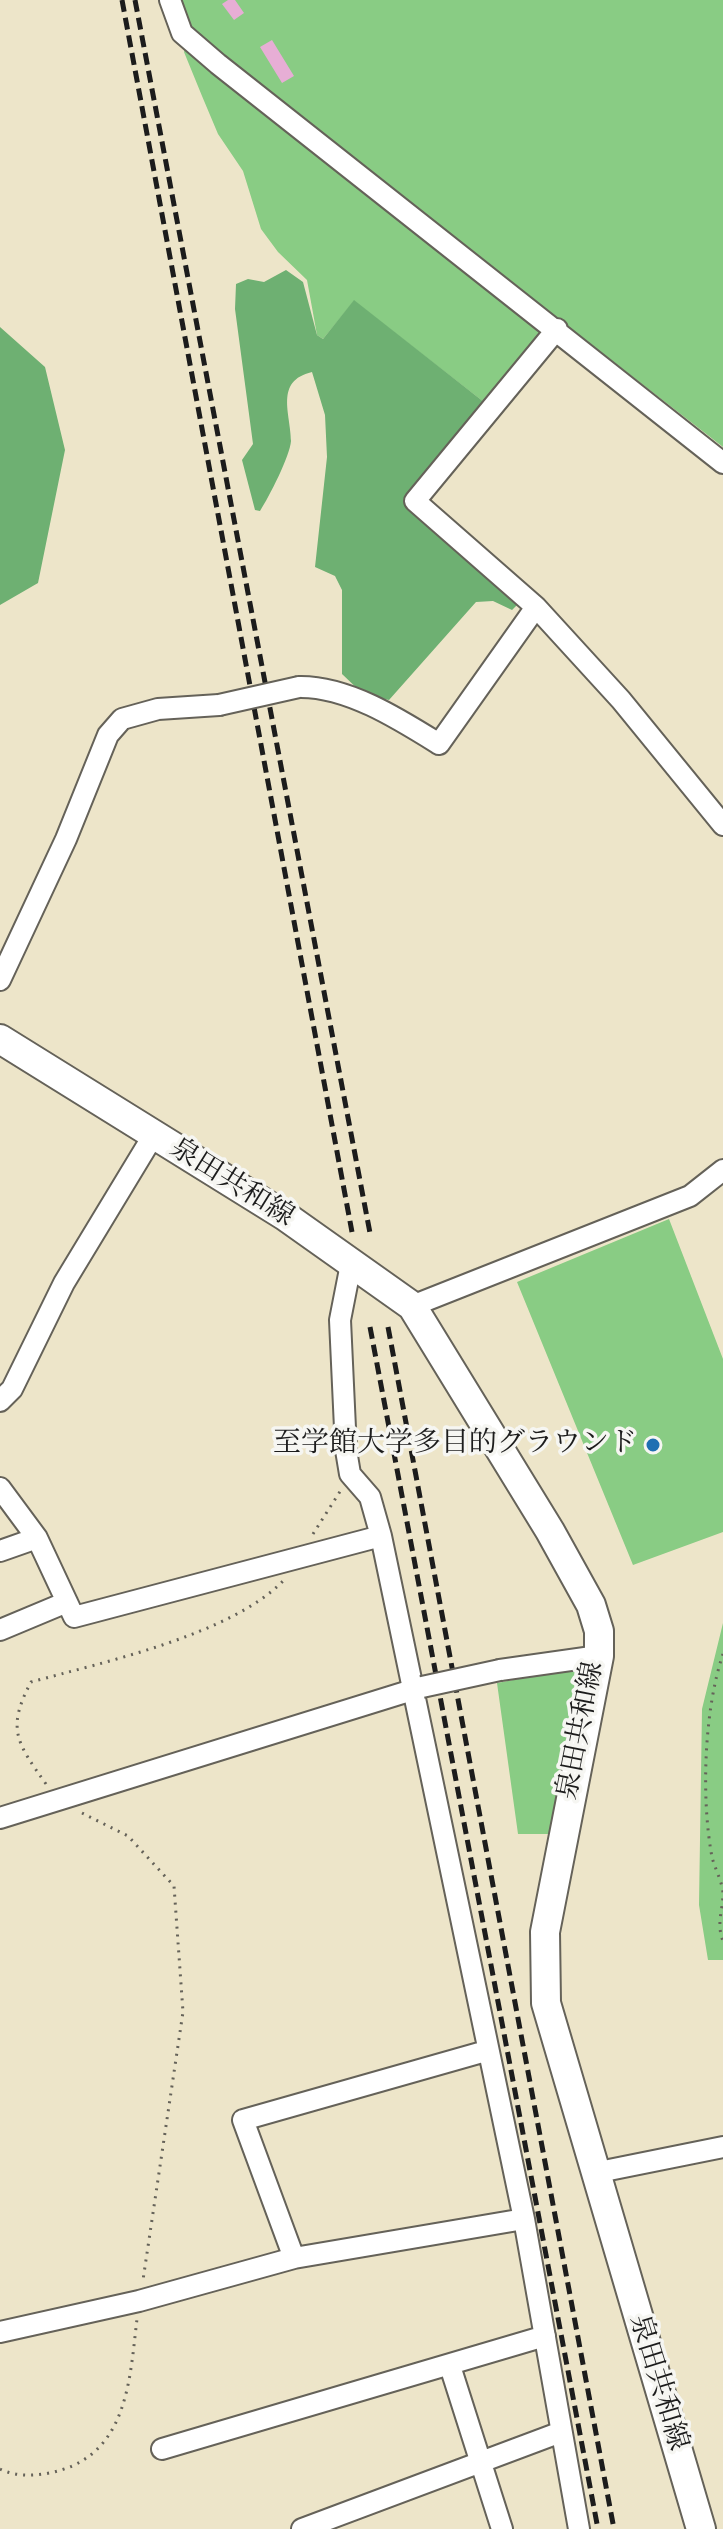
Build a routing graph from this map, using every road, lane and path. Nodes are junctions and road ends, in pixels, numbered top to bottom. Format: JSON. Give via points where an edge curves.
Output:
{"nodes":[{"id":1,"x":170,"y":0,"type":"edge"},
{"id":2,"x":557,"y":329,"type":"junction"},
{"id":3,"x":723,"y":463,"type":"edge"},
{"id":4,"x":536,"y":607,"type":"junction"},
{"id":5,"x":723,"y":825,"type":"edge"},
{"id":6,"x":0,"y":980,"type":"edge"},
{"id":7,"x":0,"y":1039,"type":"edge"},
{"id":8,"x":153,"y":1136,"type":"junction"},
{"id":9,"x":723,"y":1170,"type":"edge"},
{"id":10,"x":351,"y":1264,"type":"junction"},
{"id":11,"x":412,"y":1306,"type":"junction"},
{"id":12,"x":0,"y":1401,"type":"edge"},
{"id":13,"x":350,"y":1474,"type":"junction"},
{"id":14,"x":0,"y":1488,"type":"edge"},
{"id":15,"x":381,"y":1536,"type":"junction"},
{"id":16,"x":37,"y":1538,"type":"junction"},
{"id":17,"x":0,"y":1551,"type":"edge"},
{"id":18,"x":296,"y":1559,"type":"junction"},
{"id":19,"x":67,"y":1602,"type":"junction"},
{"id":20,"x":0,"y":1630,"type":"edge"},
{"id":21,"x":723,"y":1654,"type":"edge"},
{"id":22,"x":599,"y":1656,"type":"junction"},
{"id":23,"x":417,"y":1688,"type":"junction"},
{"id":24,"x":58,"y":1801,"type":"junction"},
{"id":25,"x":0,"y":1818,"type":"edge"},
{"id":26,"x":723,"y":1941,"type":"edge"},
{"id":27,"x":486,"y":2051,"type":"junction"},
{"id":28,"x":723,"y":2147,"type":"edge"},
{"id":29,"x":594,"y":2173,"type":"junction"},
{"id":30,"x":524,"y":2219,"type":"junction"},
{"id":31,"x":294,"y":2258,"type":"junction"},
{"id":32,"x":139,"y":2301,"type":"junction"},
{"id":33,"x":0,"y":2332,"type":"edge"},
{"id":34,"x":545,"y":2336,"type":"junction"},
{"id":35,"x":450,"y":2366,"type":"junction"},
{"id":36,"x":561,"y":2432,"type":"junction"},
{"id":37,"x":162,"y":2449,"type":"dead end"},
{"id":38,"x":484,"y":2461,"type":"junction"},
{"id":39,"x":0,"y":2469,"type":"edge"},
{"id":40,"x":302,"y":2529,"type":"edge"},
{"id":41,"x":502,"y":2529,"type":"edge"},
{"id":42,"x":579,"y":2529,"type":"edge"},
{"id":43,"x":701,"y":2529,"type":"edge"}],
"edges":[{"from":1,"to":2,"type":"street","via":[[182,33],[194,44]]},
{"from":2,"to":3,"type":"street"},
{"from":2,"to":4,"type":"street","via":[[415,501]]},
{"from":4,"to":5,"type":"street"},
{"from":4,"to":6,"type":"street","bridge":true,"via":[[439,744],[393,716],[316,687],[219,705],[158,709],[122,719],[108,735]]},
{"from":7,"to":8,"type":"main road","name":"泉田共和線"},
{"from":8,"to":10,"type":"main road","name":"泉田共和線","via":[[285,1216]]},
{"from":8,"to":12,"type":"street","via":[[64,1283],[12,1389]]},
{"from":9,"to":11,"type":"street","via":[[690,1196]]},
{"from":10,"to":11,"type":"main road","name":"泉田共和線"},
{"from":10,"to":13,"type":"street","via":[[340,1320]]},
{"from":11,"to":22,"type":"main road","name":"泉田共和線","via":[[591,1605]]},
{"from":13,"to":15,"type":"street","via":[[370,1497]]},
{"from":13,"to":18,"type":"path"},
{"from":14,"to":16,"type":"street"},
{"from":15,"to":18,"type":"street"},
{"from":15,"to":23,"type":"street"},
{"from":16,"to":17,"type":"street"},
{"from":16,"to":19,"type":"street"},
{"from":18,"to":19,"type":"street","via":[[74,1617]]},
{"from":18,"to":24,"type":"path","via":[[282,1583],[224,1620],[31,1682],[17,1708],[15,1733]]},
{"from":19,"to":20,"type":"street"},
{"from":21,"to":26,"type":"path","via":[[716,1674],[706,1770],[712,1857],[723,1892],[718,1927]]},
{"from":22,"to":23,"type":"street","bridge":true},
{"from":22,"to":29,"type":"main road","name":"泉田共和線","via":[[545,1932],[546,2003]]},
{"from":23,"to":24,"type":"street"},
{"from":23,"to":27,"type":"street"},
{"from":24,"to":25,"type":"street"},
{"from":24,"to":32,"type":"path","via":[[128,1836],[174,1886],[183,2012]]},
{"from":27,"to":30,"type":"street"},
{"from":27,"to":31,"type":"street","via":[[243,2120]]},
{"from":28,"to":29,"type":"street"},
{"from":29,"to":43,"type":"main road","name":"泉田共和線"},
{"from":30,"to":31,"type":"street"},
{"from":30,"to":34,"type":"street"},
{"from":31,"to":32,"type":"street"},
{"from":32,"to":33,"type":"street"},
{"from":32,"to":39,"type":"path","via":[[129,2380],[109,2436],[92,2455],[44,2475]]},
{"from":34,"to":35,"type":"street"},
{"from":34,"to":36,"type":"street"},
{"from":35,"to":37,"type":"street"},
{"from":35,"to":38,"type":"street"},
{"from":36,"to":38,"type":"street"},
{"from":36,"to":42,"type":"street"},
{"from":38,"to":40,"type":"street"},
{"from":38,"to":41,"type":"street"}]}
